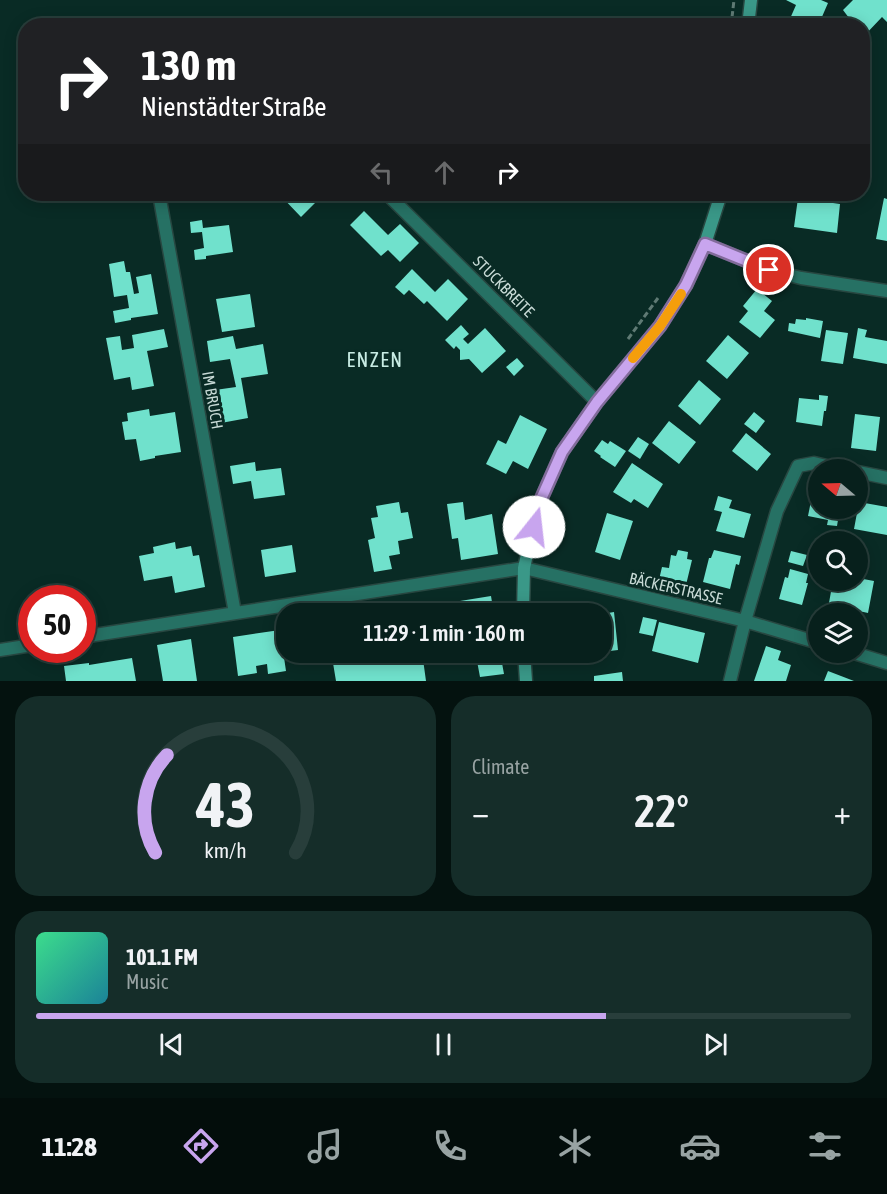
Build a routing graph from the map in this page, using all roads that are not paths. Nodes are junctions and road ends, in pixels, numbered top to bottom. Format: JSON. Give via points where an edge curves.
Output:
{"nodes":[{"id":1,"x":751,"y":0,"type":"edge"},
{"id":2,"x":749,"y":18,"type":"edge"},
{"id":3,"x":160,"y":201,"type":"edge"},
{"id":4,"x":394,"y":201,"type":"edge"},
{"id":5,"x":719,"y":201,"type":"edge"},
{"id":6,"x":705,"y":244,"type":"junction"},
{"id":7,"x":887,"y":291,"type":"edge"},
{"id":8,"x":597,"y":402,"type":"junction"},
{"id":9,"x":808,"y":465,"type":"edge"},
{"id":10,"x":868,"y":474,"type":"edge"},
{"id":11,"x":887,"y":478,"type":"edge"},
{"id":12,"x":524,"y":568,"type":"junction"},
{"id":13,"x":523,"y":603,"type":"edge"},
{"id":14,"x":235,"y":613,"type":"junction"},
{"id":15,"x":745,"y":621,"type":"junction"},
{"id":16,"x":96,"y":635,"type":"edge"},
{"id":17,"x":808,"y":640,"type":"edge"},
{"id":18,"x":18,"y":647,"type":"edge"},
{"id":19,"x":0,"y":650,"type":"edge"},
{"id":20,"x":868,"y":657,"type":"edge"},
{"id":21,"x":525,"y":663,"type":"edge"},
{"id":22,"x":887,"y":663,"type":"edge"},
{"id":23,"x":526,"y":681,"type":"edge"},
{"id":24,"x":730,"y":681,"type":"edge"}],
"edges":[{"from":1,"to":2,"type":"main road"},
{"from":3,"to":14,"type":"street","name":"IM BRUCH"},
{"from":4,"to":8,"type":"street","name":"STUCKBREITE"},
{"from":5,"to":6,"type":"main road"},
{"from":6,"to":7,"type":"street","via":[[769,270]]},
{"from":6,"to":8,"type":"main road","via":[[686,285],[660,326]]},
{"from":8,"to":12,"type":"main road","via":[[562,452],[538,506]]},
{"from":9,"to":15,"type":"street","via":[[798,466],[777,511]]},
{"from":10,"to":11,"type":"street"},
{"from":12,"to":13,"type":"main road"},
{"from":12,"to":14,"type":"street"},
{"from":12,"to":15,"type":"street","name":"BÄCKERSTRASSE"},
{"from":14,"to":16,"type":"street"},
{"from":15,"to":17,"type":"street","name":"BÄCKERSTRASSE"},
{"from":15,"to":24,"type":"street"},
{"from":18,"to":19,"type":"street"},
{"from":20,"to":22,"type":"street"},
{"from":21,"to":23,"type":"main road"}]}
